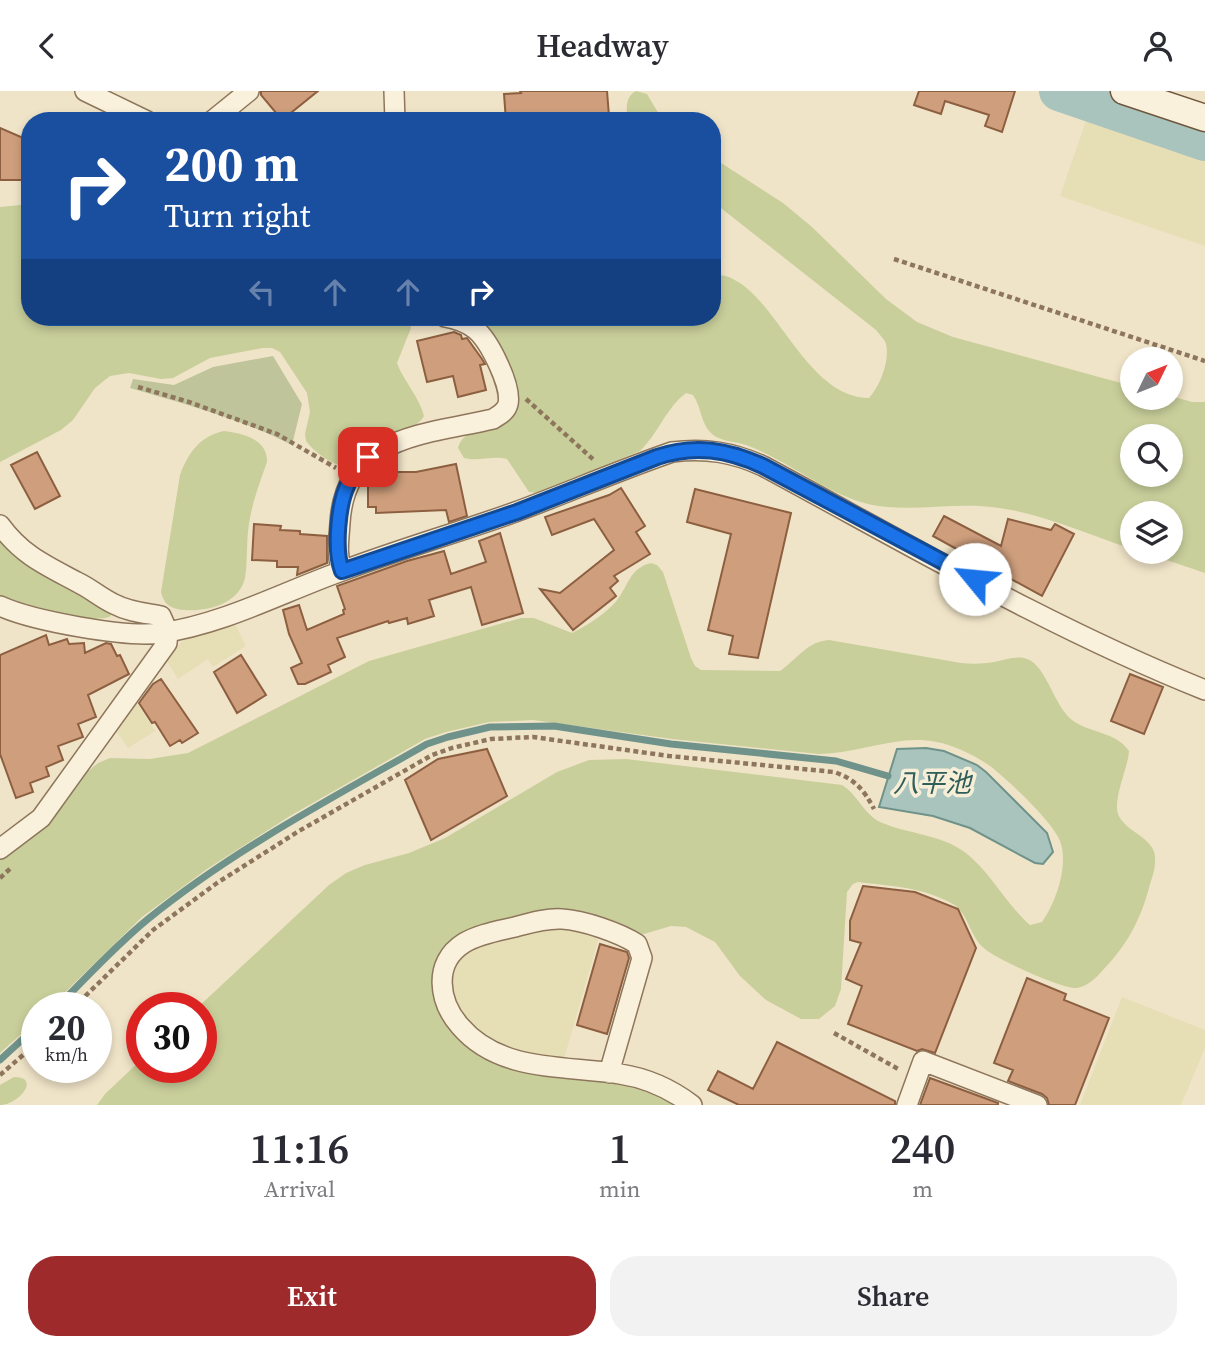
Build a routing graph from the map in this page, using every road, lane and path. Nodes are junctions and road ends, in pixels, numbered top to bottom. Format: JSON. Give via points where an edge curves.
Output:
{"nodes":[{"id":1,"x":85,"y":91,"type":"edge"},
{"id":2,"x":249,"y":91,"type":"edge"},
{"id":3,"x":394,"y":91,"type":"edge"},
{"id":4,"x":1125,"y":91,"type":"edge"},
{"id":5,"x":128,"y":112,"type":"edge"},
{"id":6,"x":223,"y":112,"type":"edge"},
{"id":7,"x":395,"y":112,"type":"edge"},
{"id":8,"x":1205,"y":118,"type":"edge"},
{"id":9,"x":894,"y":259,"type":"dead end"},
{"id":10,"x":469,"y":326,"type":"edge"},
{"id":11,"x":1205,"y":361,"type":"edge"},
{"id":12,"x":138,"y":387,"type":"dead end"},
{"id":13,"x":508,"y":398,"type":"junction"},
{"id":14,"x":351,"y":478,"type":"junction"},
{"id":15,"x":604,"y":478,"type":"junction"},
{"id":16,"x":0,"y":524,"type":"edge"},
{"id":17,"x":342,"y":571,"type":"junction"},
{"id":18,"x":0,"y":607,"type":"edge"},
{"id":19,"x":167,"y":632,"type":"junction"},
{"id":20,"x":1205,"y":690,"type":"edge"},
{"id":21,"x":874,"y":809,"type":"dead end"},
{"id":22,"x":0,"y":849,"type":"edge"},
{"id":23,"x":89,"y":992,"type":"edge"},
{"id":24,"x":834,"y":1033,"type":"dead end"},
{"id":25,"x":21,"y":1057,"type":"edge"},
{"id":26,"x":609,"y":1073,"type":"junction"},
{"id":27,"x":0,"y":1076,"type":"edge"},
{"id":28,"x":916,"y":1079,"type":"junction"},
{"id":29,"x":692,"y":1105,"type":"edge"},
{"id":30,"x":907,"y":1105,"type":"edge"},
{"id":31,"x":1037,"y":1105,"type":"edge"}],
"edges":[{"from":1,"to":5,"type":"street"},
{"from":2,"to":6,"type":"street"},
{"from":3,"to":7,"type":"street"},
{"from":4,"to":8,"type":"main road"},
{"from":9,"to":11,"type":"path"},
{"from":10,"to":13,"type":"street","via":[[486,341]]},
{"from":12,"to":14,"type":"path","via":[[277,434]]},
{"from":13,"to":14,"type":"street","via":[[502,413],[493,419],[382,447]]},
{"from":13,"to":15,"type":"path","via":[[529,400],[598,464]]},
{"from":14,"to":17,"type":"street","via":[[340,518],[338,560]]},
{"from":15,"to":17,"type":"street"},
{"from":15,"to":20,"type":"street","via":[[672,452],[719,450],[741,456],[1070,629]]},
{"from":16,"to":19,"type":"street","via":[[28,555],[113,604],[161,616]]},
{"from":17,"to":19,"type":"street","via":[[214,621]]},
{"from":18,"to":19,"type":"street","via":[[79,627]]},
{"from":19,"to":22,"type":"street","via":[[167,643],[41,818]]},
{"from":21,"to":23,"type":"path","via":[[857,783],[834,772],[533,737],[491,739],[452,748],[299,831],[217,883],[153,930]]},
{"from":24,"to":28,"type":"path"},
{"from":25,"to":27,"type":"path"},
{"from":26,"to":26,"type":"street","via":[[521,1063],[473,1039],[443,998],[442,975],[451,954],[478,937],[546,920],[577,921],[638,944],[642,958]]},
{"from":26,"to":29,"type":"street","via":[[653,1083]]},
{"from":28,"to":30,"type":"street"},
{"from":28,"to":31,"type":"street","via":[[923,1061]]}]}
